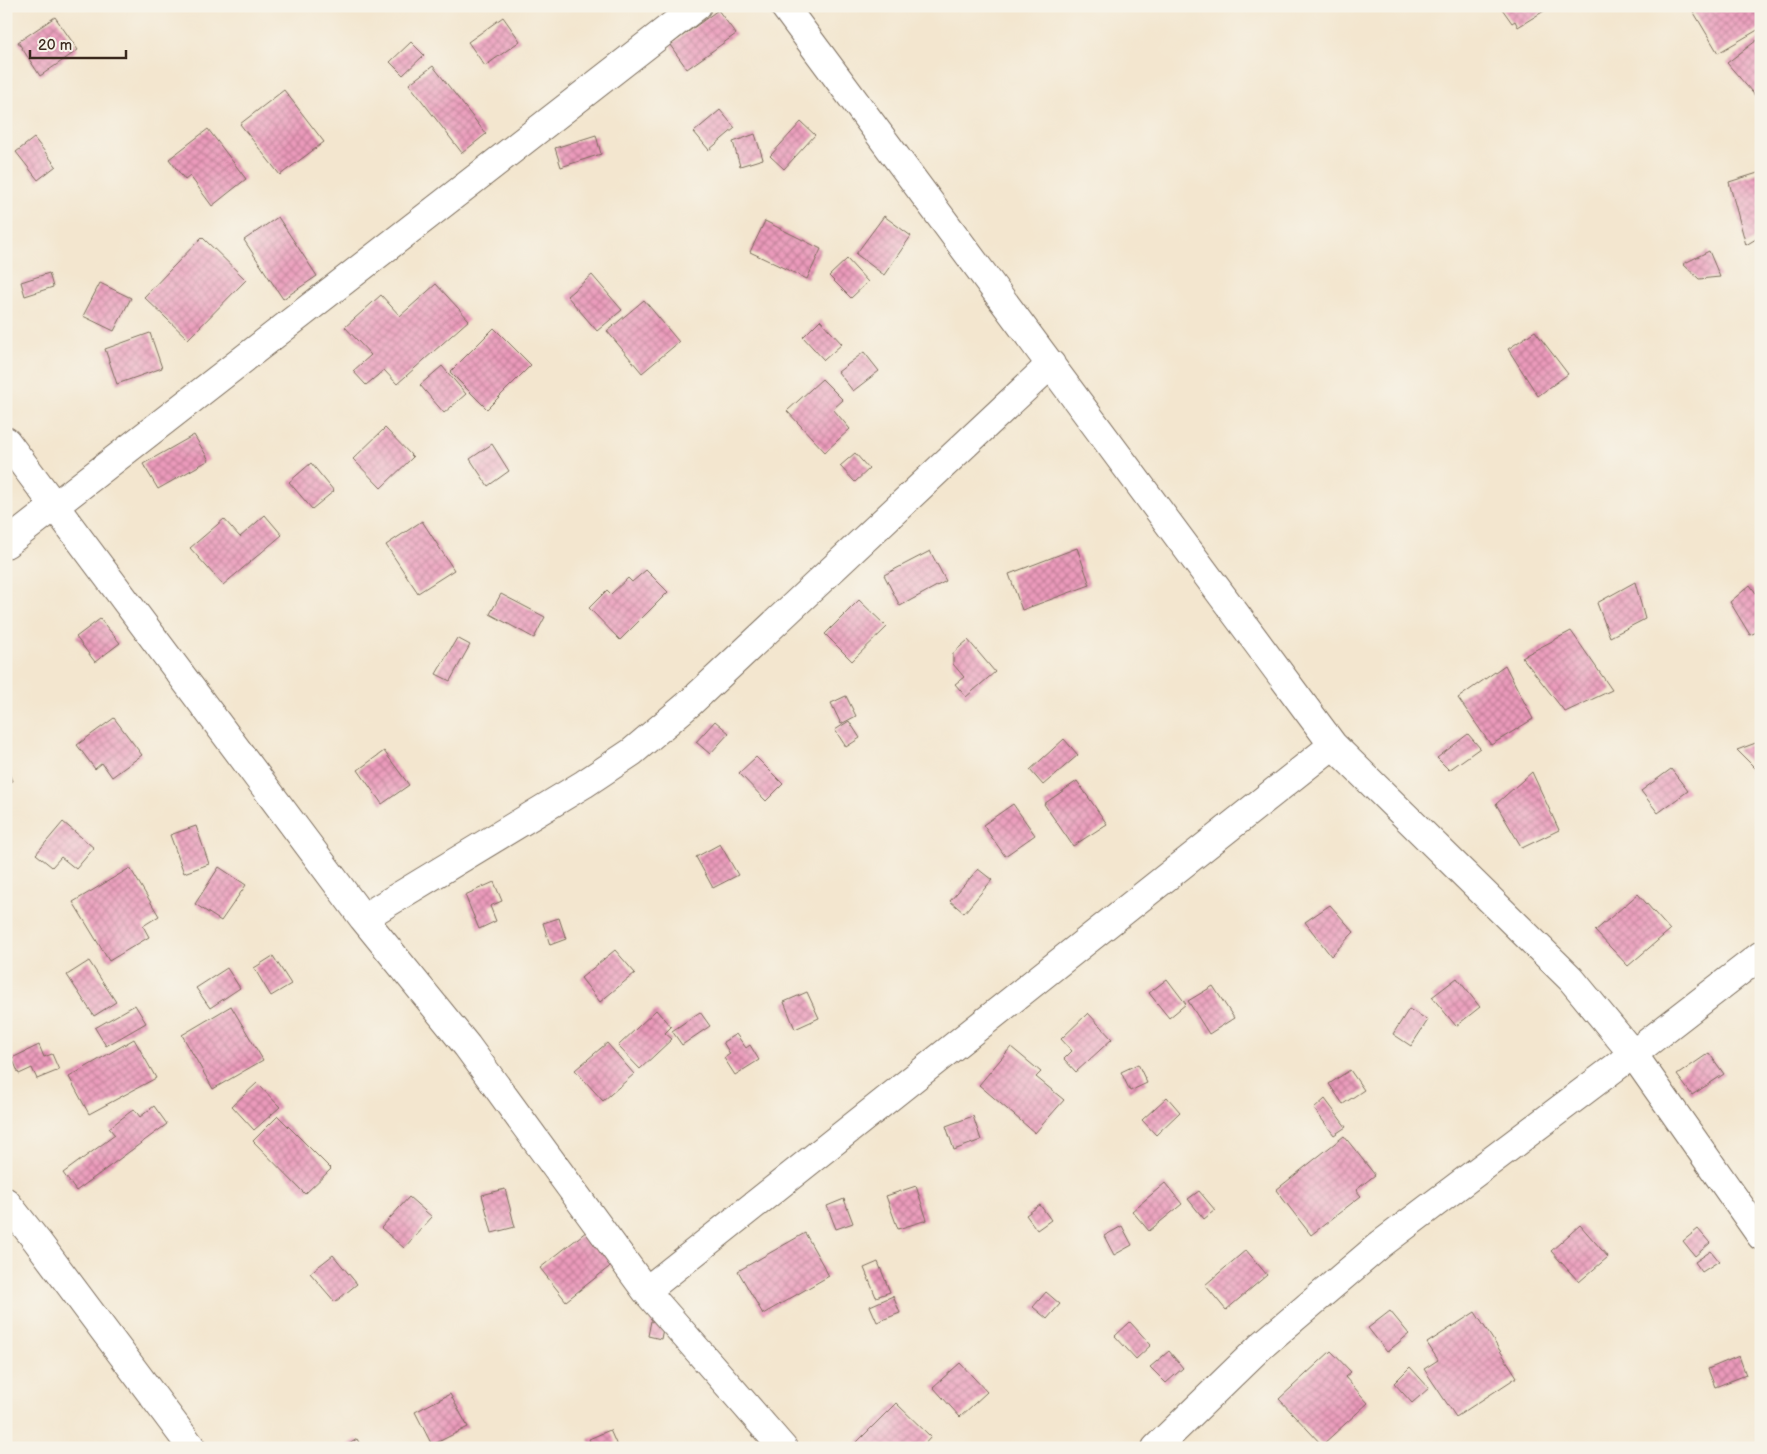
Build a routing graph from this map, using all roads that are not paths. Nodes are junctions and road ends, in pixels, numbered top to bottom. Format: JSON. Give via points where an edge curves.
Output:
{"nodes":[{"id":1,"x":697,"y":6,"type":"edge"},
{"id":2,"x":784,"y":6,"type":"edge"},
{"id":3,"x":1051,"y":364,"type":"junction"},
{"id":4,"x":6,"y":441,"type":"edge"},
{"id":5,"x":55,"y":507,"type":"junction"},
{"id":6,"x":6,"y":544,"type":"edge"},
{"id":7,"x":1333,"y":745,"type":"junction"},
{"id":8,"x":363,"y":918,"type":"junction"},
{"id":9,"x":1761,"y":955,"type":"edge"},
{"id":10,"x":1633,"y":1054,"type":"junction"},
{"id":11,"x":6,"y":1202,"type":"edge"},
{"id":12,"x":1761,"y":1236,"type":"edge"},
{"id":13,"x":646,"y":1291,"type":"junction"},
{"id":14,"x":192,"y":1448,"type":"edge"},
{"id":15,"x":783,"y":1448,"type":"edge"},
{"id":16,"x":1156,"y":1448,"type":"edge"}],
"edges":[{"from":1,"to":5,"type":"street"},
{"from":2,"to":3,"type":"street"},
{"from":3,"to":7,"type":"street"},
{"from":3,"to":8,"type":"street","via":[[690,703],[632,752]]},
{"from":4,"to":5,"type":"street"},
{"from":5,"to":6,"type":"street"},
{"from":5,"to":8,"type":"street"},
{"from":7,"to":10,"type":"street","via":[[1571,979]]},
{"from":7,"to":13,"type":"street"},
{"from":8,"to":13,"type":"street","via":[[467,1046]]},
{"from":9,"to":10,"type":"street"},
{"from":10,"to":12,"type":"street"},
{"from":10,"to":16,"type":"street","via":[[1381,1244],[1260,1347]]},
{"from":11,"to":14,"type":"street"},
{"from":13,"to":15,"type":"street"}]}
